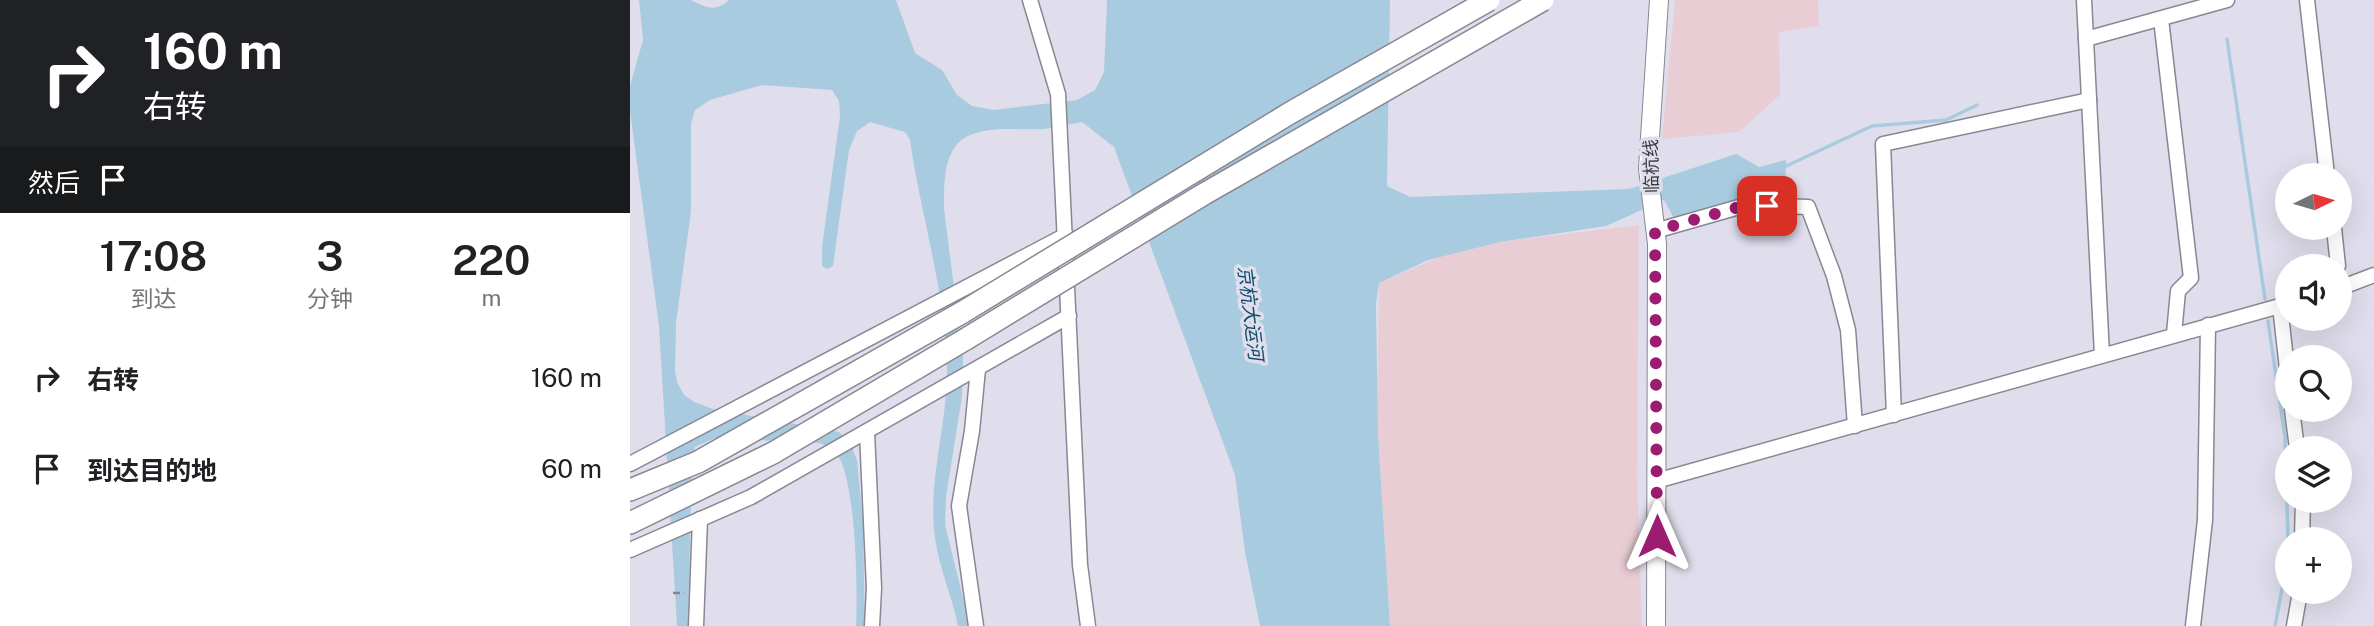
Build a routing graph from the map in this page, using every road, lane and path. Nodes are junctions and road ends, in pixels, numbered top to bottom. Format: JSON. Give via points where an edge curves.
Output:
{"nodes":[{"id":1,"x":1030,"y":0,"type":"edge"},
{"id":2,"x":1489,"y":0,"type":"edge"},
{"id":3,"x":1543,"y":0,"type":"edge"},
{"id":4,"x":1659,"y":0,"type":"edge"},
{"id":5,"x":2084,"y":0,"type":"edge"},
{"id":6,"x":2227,"y":0,"type":"edge"},
{"id":7,"x":2307,"y":0,"type":"edge"},
{"id":8,"x":2161,"y":19,"type":"junction"},
{"id":9,"x":2086,"y":39,"type":"junction"},
{"id":10,"x":2089,"y":100,"type":"junction"},
{"id":11,"x":2326,"y":163,"type":"edge"},
{"id":12,"x":1655,"y":231,"type":"junction"},
{"id":13,"x":1066,"y":235,"type":"junction"},
{"id":14,"x":2374,"y":275,"type":"edge"},
{"id":15,"x":2352,"y":283,"type":"edge"},
{"id":16,"x":2275,"y":307,"type":"edge"},
{"id":17,"x":1069,"y":316,"type":"junction"},
{"id":18,"x":2208,"y":325,"type":"junction"},
{"id":19,"x":2174,"y":334,"type":"junction"},
{"id":20,"x":2102,"y":355,"type":"junction"},
{"id":21,"x":978,"y":369,"type":"junction"},
{"id":22,"x":1894,"y":415,"type":"junction"},
{"id":23,"x":1855,"y":426,"type":"junction"},
{"id":24,"x":867,"y":432,"type":"junction"},
{"id":25,"x":630,"y":464,"type":"edge"},
{"id":26,"x":1656,"y":481,"type":"junction"},
{"id":27,"x":630,"y":490,"type":"edge"},
{"id":28,"x":695,"y":521,"type":"junction"},
{"id":29,"x":630,"y":523,"type":"edge"},
{"id":30,"x":630,"y":550,"type":"edge"},
{"id":31,"x":691,"y":592,"type":"dead end"},
{"id":32,"x":674,"y":593,"type":"dead end"},
{"id":33,"x":2298,"y":604,"type":"edge"},
{"id":34,"x":696,"y":626,"type":"edge"},
{"id":35,"x":872,"y":626,"type":"edge"},
{"id":36,"x":976,"y":626,"type":"edge"},
{"id":37,"x":1088,"y":626,"type":"edge"},
{"id":38,"x":1656,"y":626,"type":"edge"},
{"id":39,"x":2193,"y":626,"type":"edge"},
{"id":40,"x":2294,"y":626,"type":"edge"}],
"edges":[{"from":1,"to":13,"type":"street","via":[[1058,94]]},
{"from":2,"to":27,"type":"main road","bridge":true,"via":[[1290,113],[934,329],[698,462]]},
{"from":3,"to":29,"type":"main road","bridge":true,"via":[[1204,194],[784,446]]},
{"from":4,"to":12,"type":"street","name":"临杭线","via":[[1648,168]]},
{"from":5,"to":9,"type":"street"},
{"from":6,"to":8,"type":"street"},
{"from":7,"to":11,"type":"street"},
{"from":8,"to":9,"type":"street"},
{"from":8,"to":19,"type":"street","via":[[2191,278],[2178,290]]},
{"from":9,"to":10,"type":"street"},
{"from":10,"to":20,"type":"street"},
{"from":10,"to":22,"type":"street","via":[[1883,144]]},
{"from":12,"to":23,"type":"street","via":[[1746,205],[1808,207],[1848,330]]},
{"from":12,"to":26,"type":"street","name":"临杭线"},
{"from":13,"to":17,"type":"street"},
{"from":13,"to":25,"type":"street"},
{"from":14,"to":15,"type":"street"},
{"from":16,"to":18,"type":"street"},
{"from":17,"to":21,"type":"street"},
{"from":17,"to":37,"type":"street","via":[[1080,565]]},
{"from":18,"to":19,"type":"street"},
{"from":18,"to":39,"type":"street","via":[[2205,520]]},
{"from":19,"to":20,"type":"street"},
{"from":20,"to":22,"type":"street"},
{"from":21,"to":24,"type":"street"},
{"from":21,"to":36,"type":"street","via":[[959,506]]},
{"from":22,"to":23,"type":"street"},
{"from":23,"to":26,"type":"street"},
{"from":24,"to":28,"type":"street","via":[[751,497]]},
{"from":24,"to":35,"type":"street"},
{"from":26,"to":38,"type":"street","name":"临杭线"},
{"from":28,"to":30,"type":"street"},
{"from":28,"to":34,"type":"street"},
{"from":31,"to":32,"type":"path"},
{"from":33,"to":40,"type":"street"}]}
